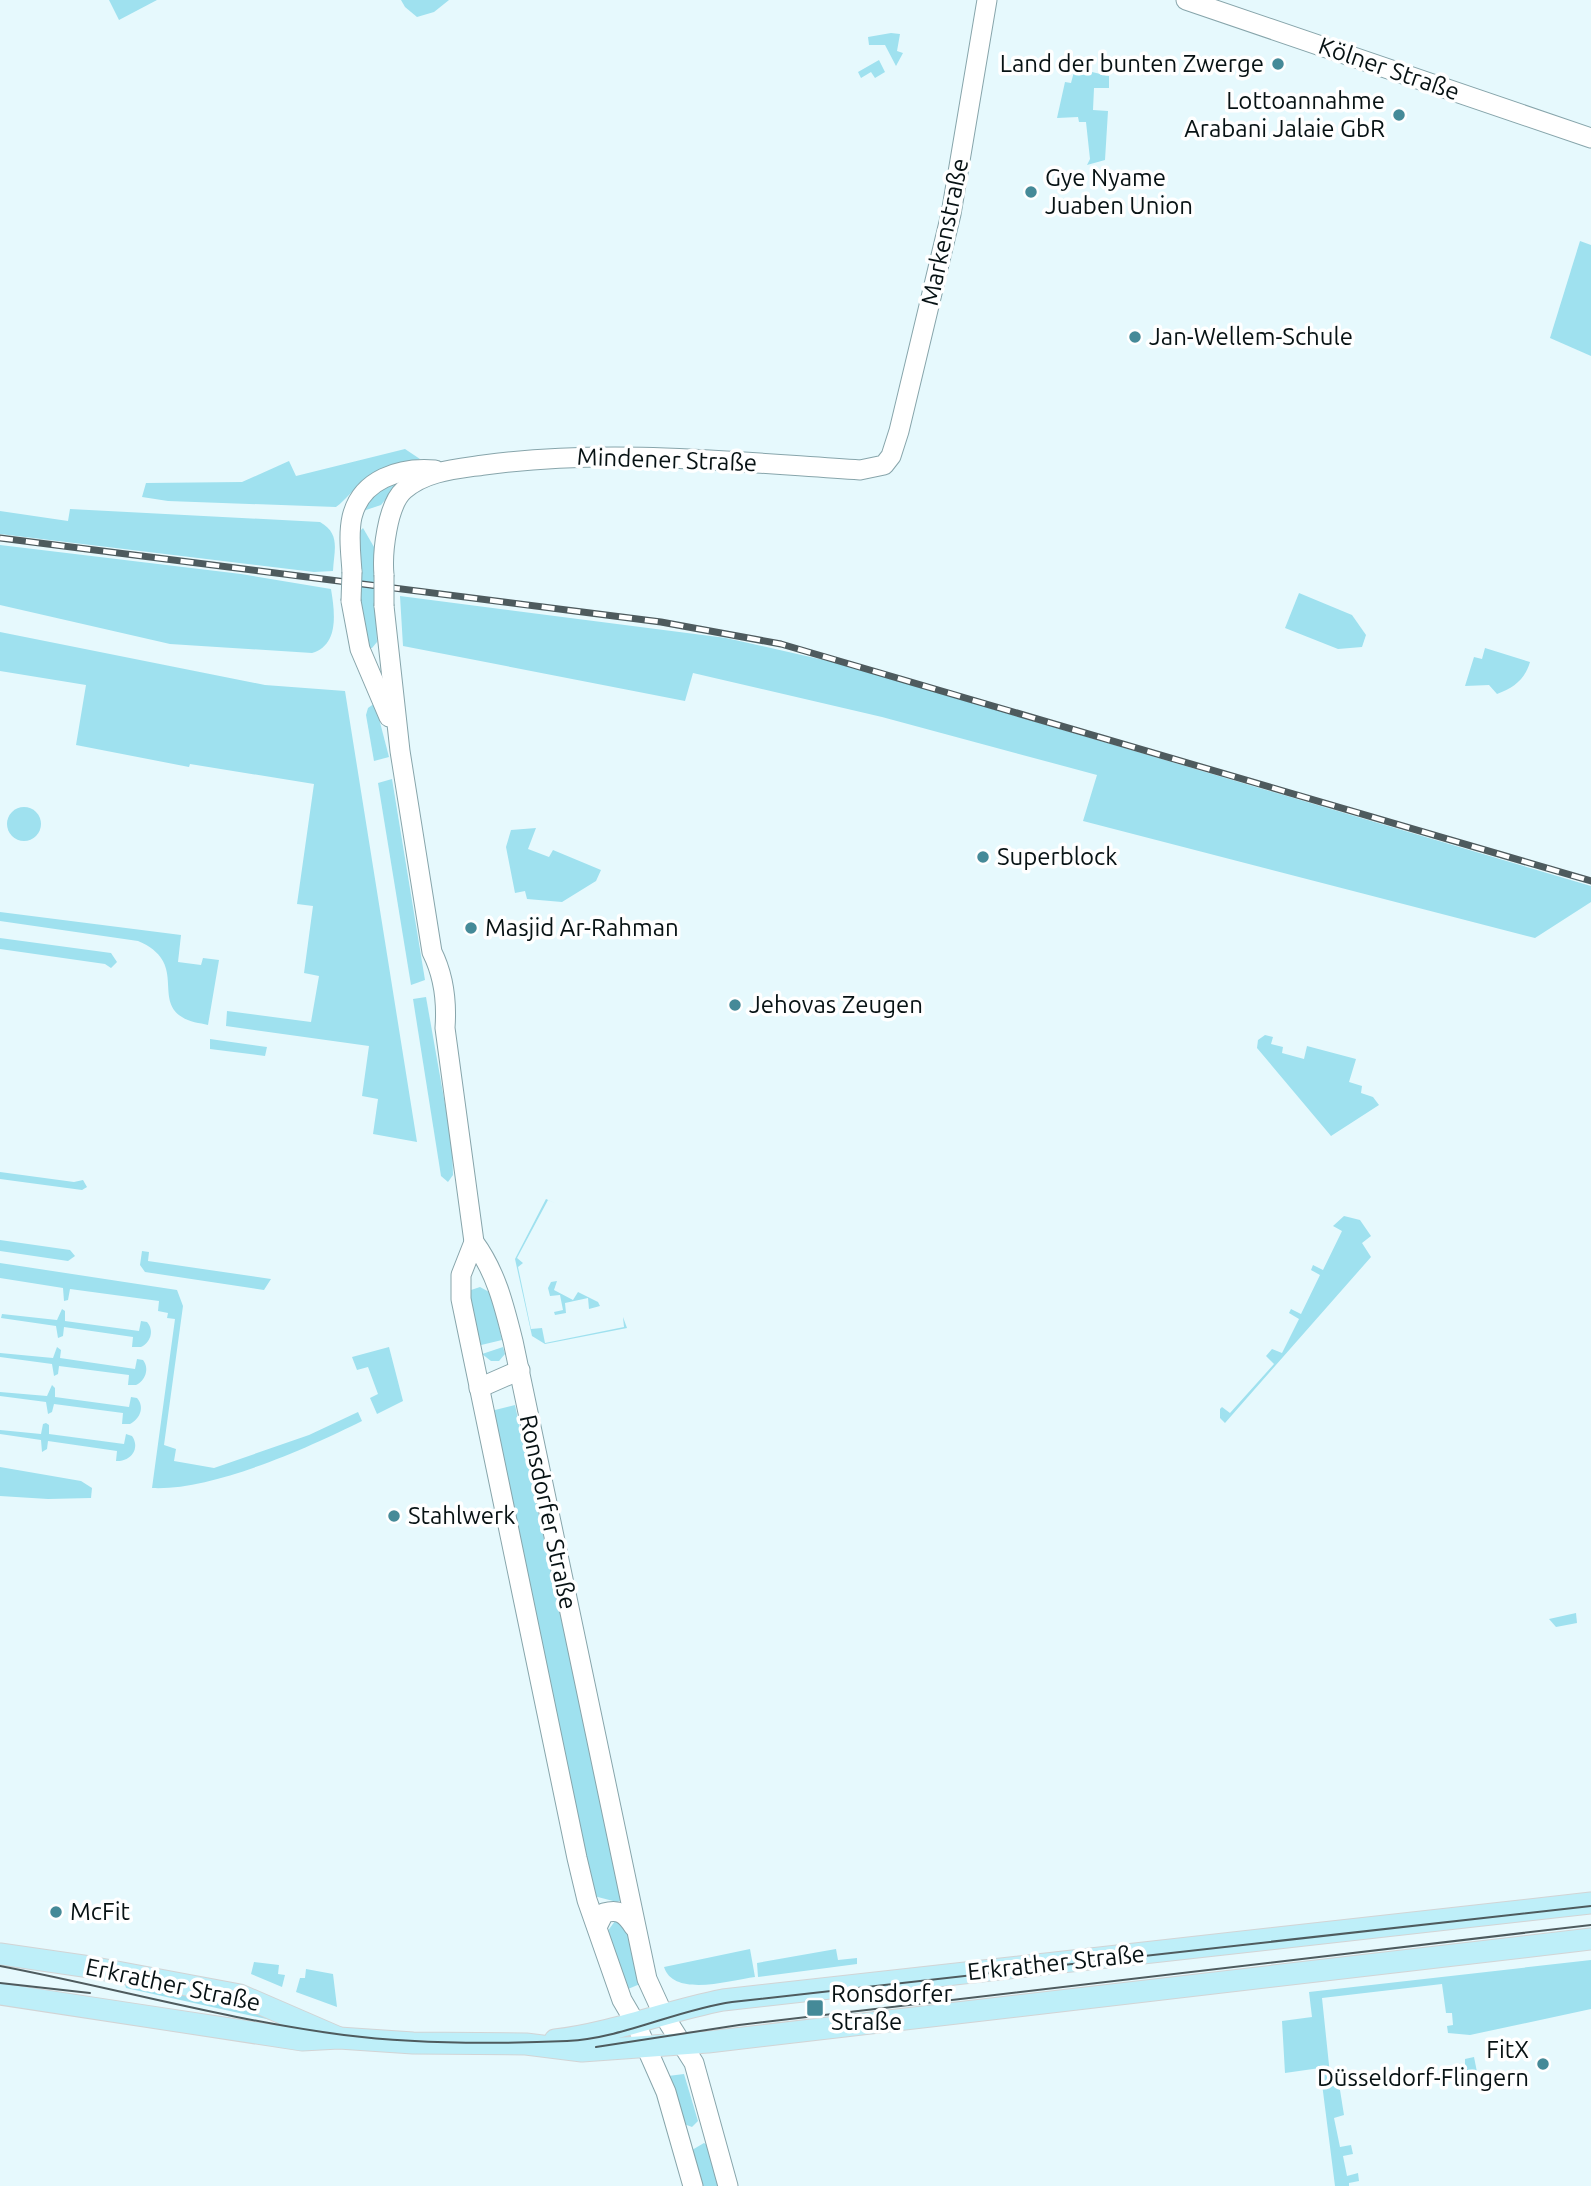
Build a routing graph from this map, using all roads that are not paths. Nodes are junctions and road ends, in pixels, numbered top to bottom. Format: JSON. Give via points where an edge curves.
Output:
{"nodes":[{"id":1,"x":987,"y":0,"type":"edge"},
{"id":2,"x":1186,"y":0,"type":"edge"},
{"id":3,"x":1591,"y":138,"type":"edge"},
{"id":4,"x":888,"y":460,"type":"joint"},
{"id":5,"x":444,"y":471,"type":"junction"},
{"id":6,"x":352,"y":519,"type":"joint"},
{"id":7,"x":388,"y":526,"type":"joint"},
{"id":8,"x":400,"y":751,"type":"junction"},
{"id":9,"x":474,"y":1242,"type":"junction"},
{"id":10,"x":520,"y":1370,"type":"junction"},
{"id":11,"x":479,"y":1388,"type":"junction"},
{"id":12,"x":1591,"y":1903,"type":"edge"},
{"id":13,"x":597,"y":1927,"type":"junction"},
{"id":14,"x":635,"y":1927,"type":"junction"},
{"id":15,"x":1591,"y":1939,"type":"edge"},
{"id":16,"x":0,"y":1955,"type":"edge"},
{"id":17,"x":0,"y":1994,"type":"edge"},
{"id":18,"x":622,"y":2000,"type":"junction"},
{"id":19,"x":663,"y":2014,"type":"junction"},
{"id":20,"x":636,"y":2024,"type":"junction"},
{"id":21,"x":612,"y":2031,"type":"junction"},
{"id":22,"x":339,"y":2038,"type":"junction"},
{"id":23,"x":708,"y":2042,"type":"junction"},
{"id":24,"x":682,"y":2044,"type":"junction"},
{"id":25,"x":526,"y":2045,"type":"junction"},
{"id":26,"x":647,"y":2048,"type":"junction"},
{"id":27,"x":694,"y":2063,"type":"junction"},
{"id":28,"x":710,"y":2122,"type":"junction"},
{"id":29,"x":676,"y":2126,"type":"junction"},
{"id":30,"x":692,"y":2186,"type":"edge"},
{"id":31,"x":728,"y":2186,"type":"edge"}],
"edges":[{"from":1,"to":4,"type":"main road","name":"Markenstraße","via":[[951,214]]},
{"from":2,"to":3,"type":"main road","name":"Kölner Straße"},
{"from":4,"to":5,"type":"main road","name":"Mindener Straße","via":[[879,467],[860,470],[579,456]]},
{"from":5,"to":6,"type":"main road","name":"Mindener Straße","via":[[410,470],[386,477],[362,495]]},
{"from":5,"to":7,"type":"main road","name":"Mindener Straße","via":[[406,488],[393,504]]},
{"from":6,"to":8,"type":"main road","name":"Ronsdorfer Straße","bridge":true,"via":[[351,601],[360,649]]},
{"from":7,"to":8,"type":"main road","name":"Ronsdorfer Straße","bridge":true,"via":[[384,606]]},
{"from":8,"to":9,"type":"main road","name":"Ronsdorfer Straße"},
{"from":9,"to":10,"type":"main road","name":"Ronsdorfer Straße","via":[[498,1283]]},
{"from":9,"to":11,"type":"main road","name":"Ronsdorfer Straße","via":[[461,1275],[461,1299]]},
{"from":10,"to":11,"type":"main road"},
{"from":10,"to":14,"type":"main road","name":"Ronsdorfer Straße"},
{"from":11,"to":13,"type":"main road","name":"Ronsdorfer Straße","via":[[577,1858]]},
{"from":12,"to":19,"type":"main road","name":"Erkrather Straße","via":[[736,1998]]},
{"from":13,"to":14,"type":"main road","via":[[604,1913],[617,1911]]},
{"from":13,"to":18,"type":"main road","name":"Ronsdorfer Straße"},
{"from":14,"to":19,"type":"main road","name":"Ronsdorfer Straße","via":[[647,1979]]},
{"from":15,"to":23,"type":"main road","name":"Erkrather Straße"},
{"from":16,"to":22,"type":"main road","name":"Erkrather Straße","via":[[240,1995]]},
{"from":17,"to":22,"type":"main road","name":"Erkrather Straße","via":[[302,2040]]},
{"from":18,"to":20,"type":"main road","name":"Ronsdorfer Straße"},
{"from":18,"to":21,"type":"main road"},
{"from":19,"to":20,"type":"main road","name":"Erkrather Straße"},
{"from":19,"to":24,"type":"main road","name":"Ronsdorfer Straße"},
{"from":20,"to":21,"type":"main road","name":"Erkrather Straße"},
{"from":20,"to":24,"type":"main road","via":[[659,2029]]},
{"from":20,"to":26,"type":"main road","name":"Ronsdorfer Straße"},
{"from":21,"to":25,"type":"main road","name":"Erkrather Straße"},
{"from":22,"to":25,"type":"main road","name":"Erkrather Straße"},
{"from":23,"to":24,"type":"main road","name":"Erkrather Straße"},
{"from":23,"to":27,"type":"main road"},
{"from":24,"to":26,"type":"main road","name":"Erkrather Straße"},
{"from":24,"to":27,"type":"main road","name":"Ronsdorfer Straße"},
{"from":25,"to":26,"type":"main road","name":"Erkrather Straße","via":[[582,2052]]},
{"from":26,"to":29,"type":"main road","name":"Ronsdorfer Straße"},
{"from":27,"to":28,"type":"main road","name":"Ronsdorfer Straße"},
{"from":28,"to":29,"type":"main road","via":[[694,2136]]},
{"from":28,"to":31,"type":"main road","name":"Ronsdorfer Straße"},
{"from":29,"to":30,"type":"main road","name":"Ronsdorfer Straße"}]}
